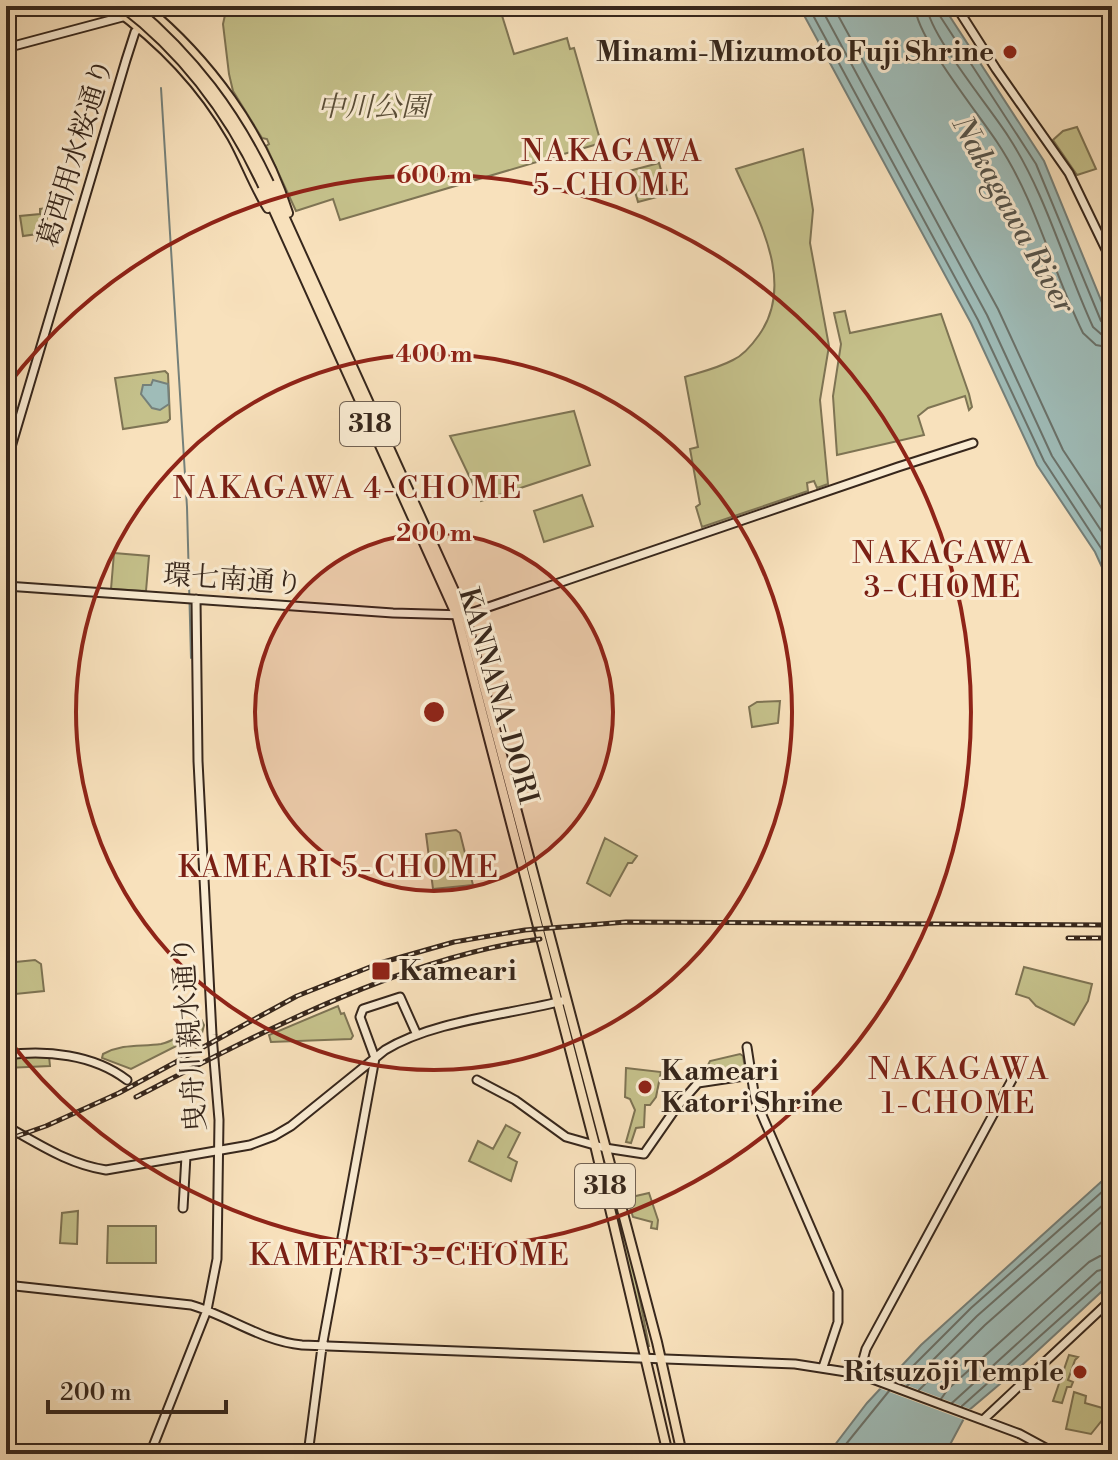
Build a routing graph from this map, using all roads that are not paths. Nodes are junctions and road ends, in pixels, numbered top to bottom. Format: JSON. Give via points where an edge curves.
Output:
{"nodes":[{"id":1,"x":111,"y":6,"type":"edge"},
{"id":2,"x":133,"y":6,"type":"edge"},
{"id":3,"x":167,"y":6,"type":"edge"},
{"id":4,"x":956,"y":6,"type":"edge"},
{"id":5,"x":149,"y":10,"type":"edge"},
{"id":6,"x":124,"y":11,"type":"edge"},
{"id":7,"x":139,"y":27,"type":"junction"},
{"id":8,"x":171,"y":30,"type":"junction"},
{"id":9,"x":6,"y":48,"type":"edge"},
{"id":10,"x":266,"y":184,"type":"junction"},
{"id":11,"x":288,"y":233,"type":"junction"},
{"id":12,"x":1112,"y":262,"type":"edge"},
{"id":13,"x":973,"y":443,"type":"dead end"},
{"id":14,"x":6,"y":464,"type":"edge"},
{"id":15,"x":6,"y":586,"type":"edge"},
{"id":16,"x":196,"y":599,"type":"junction"},
{"id":17,"x":461,"y":615,"type":"junction"},
{"id":18,"x":562,"y":1001,"type":"junction"},
{"id":19,"x":417,"y":1035,"type":"junction"},
{"id":20,"x":747,"y":1047,"type":"dead end"},
{"id":21,"x":6,"y":1055,"type":"edge"},
{"id":22,"x":375,"y":1058,"type":"junction"},
{"id":23,"x":751,"y":1075,"type":"junction"},
{"id":24,"x":1014,"y":1076,"type":"dead end"},
{"id":25,"x":127,"y":1080,"type":"dead end"},
{"id":26,"x":477,"y":1080,"type":"dead end"},
{"id":27,"x":6,"y":1126,"type":"edge"},
{"id":28,"x":595,"y":1145,"type":"junction"},
{"id":29,"x":605,"y":1148,"type":"junction"},
{"id":30,"x":219,"y":1149,"type":"junction"},
{"id":31,"x":186,"y":1156,"type":"junction"},
{"id":32,"x":183,"y":1208,"type":"dead end"},
{"id":33,"x":6,"y":1285,"type":"edge"},
{"id":34,"x":1112,"y":1299,"type":"edge"},
{"id":35,"x":207,"y":1310,"type":"junction"},
{"id":36,"x":322,"y":1347,"type":"junction"},
{"id":37,"x":645,"y":1360,"type":"junction"},
{"id":38,"x":660,"y":1360,"type":"junction"},
{"id":39,"x":823,"y":1367,"type":"junction"},
{"id":40,"x":859,"y":1374,"type":"junction"},
{"id":41,"x":980,"y":1419,"type":"junction"},
{"id":42,"x":1042,"y":1444,"type":"junction"},
{"id":43,"x":150,"y":1454,"type":"edge"},
{"id":44,"x":308,"y":1454,"type":"edge"},
{"id":45,"x":668,"y":1454,"type":"edge"},
{"id":46,"x":682,"y":1454,"type":"edge"},
{"id":47,"x":1040,"y":1454,"type":"edge"},
{"id":48,"x":1057,"y":1454,"type":"edge"}],
"edges":[{"from":1,"to":6,"type":"main road","number":"318"},
{"from":2,"to":10,"type":"main road","name":"KANNANA-DORI","number":"318","bridge":true,"via":[[207,80],[242,131]]},
{"from":3,"to":5,"type":"main road"},
{"from":3,"to":8,"type":"main road"},
{"from":4,"to":12,"type":"street","via":[[1069,173]]},
{"from":5,"to":6,"type":"main road"},
{"from":5,"to":7,"type":"street","name":"葛西用水桜通り"},
{"from":5,"to":8,"type":"main road","number":"318"},
{"from":6,"to":7,"type":"main road","number":"318"},
{"from":6,"to":9,"type":"street"},
{"from":6,"to":10,"type":"main road","name":"KANNANA-DORI","number":"318","bridge":true,"via":[[161,39],[204,86]]},
{"from":7,"to":11,"type":"main road","number":"318","via":[[215,111],[265,204]]},
{"from":7,"to":14,"type":"street","name":"葛西用水桜通り"},
{"from":8,"to":11,"type":"main road","number":"318","via":[[220,84],[243,119],[283,197]]},
{"from":10,"to":11,"type":"main road","name":"KANNANA-DORI","number":"318"},
{"from":11,"to":17,"type":"main road","name":"KANNANA-DORI","number":"318"},
{"from":13,"to":17,"type":"street"},
{"from":15,"to":16,"type":"street","name":"環七南通り"},
{"from":16,"to":17,"type":"street","name":"環七南通り"},
{"from":16,"to":30,"type":"street","name":"曳舟川親水通り","via":[[198,761]]},
{"from":17,"to":18,"type":"main road","name":"KANNANA-DORI","number":"318"},
{"from":18,"to":19,"type":"street"},
{"from":18,"to":28,"type":"main road","number":"318"},
{"from":18,"to":29,"type":"main road","number":"318"},
{"from":19,"to":22,"type":"street"},
{"from":19,"to":22,"type":"street","via":[[397,997],[362,1010]]},
{"from":20,"to":23,"type":"street"},
{"from":21,"to":25,"type":"street","via":[[58,1054],[97,1064]]},
{"from":22,"to":30,"type":"street","via":[[284,1131],[250,1145]]},
{"from":22,"to":36,"type":"street"},
{"from":23,"to":29,"type":"street","via":[[698,1083],[644,1154]]},
{"from":23,"to":39,"type":"street","via":[[755,1099],[838,1291],[838,1322]]},
{"from":24,"to":40,"type":"street","via":[[866,1349]]},
{"from":26,"to":28,"type":"street","via":[[563,1135]]},
{"from":27,"to":31,"type":"street","via":[[84,1167],[115,1170]]},
{"from":28,"to":29,"type":"street"},
{"from":28,"to":37,"type":"main road","number":"318"},
{"from":29,"to":38,"type":"main road","number":"318"},
{"from":30,"to":31,"type":"street"},
{"from":30,"to":35,"type":"street","name":"曳舟川親水通り","via":[[217,1259]]},
{"from":31,"to":32,"type":"street"},
{"from":33,"to":35,"type":"street"},
{"from":34,"to":41,"type":"street"},
{"from":35,"to":36,"type":"street","via":[[270,1339]]},
{"from":35,"to":43,"type":"street","name":"曳舟川親水通り"},
{"from":36,"to":37,"type":"street"},
{"from":36,"to":44,"type":"street"},
{"from":37,"to":38,"type":"street"},
{"from":37,"to":45,"type":"main road","number":"318"},
{"from":38,"to":39,"type":"street"},
{"from":38,"to":46,"type":"main road","number":"318"},
{"from":39,"to":40,"type":"street"},
{"from":40,"to":41,"type":"street"},
{"from":41,"to":42,"type":"street"},
{"from":42,"to":47,"type":"street"},
{"from":42,"to":48,"type":"street"}]}
